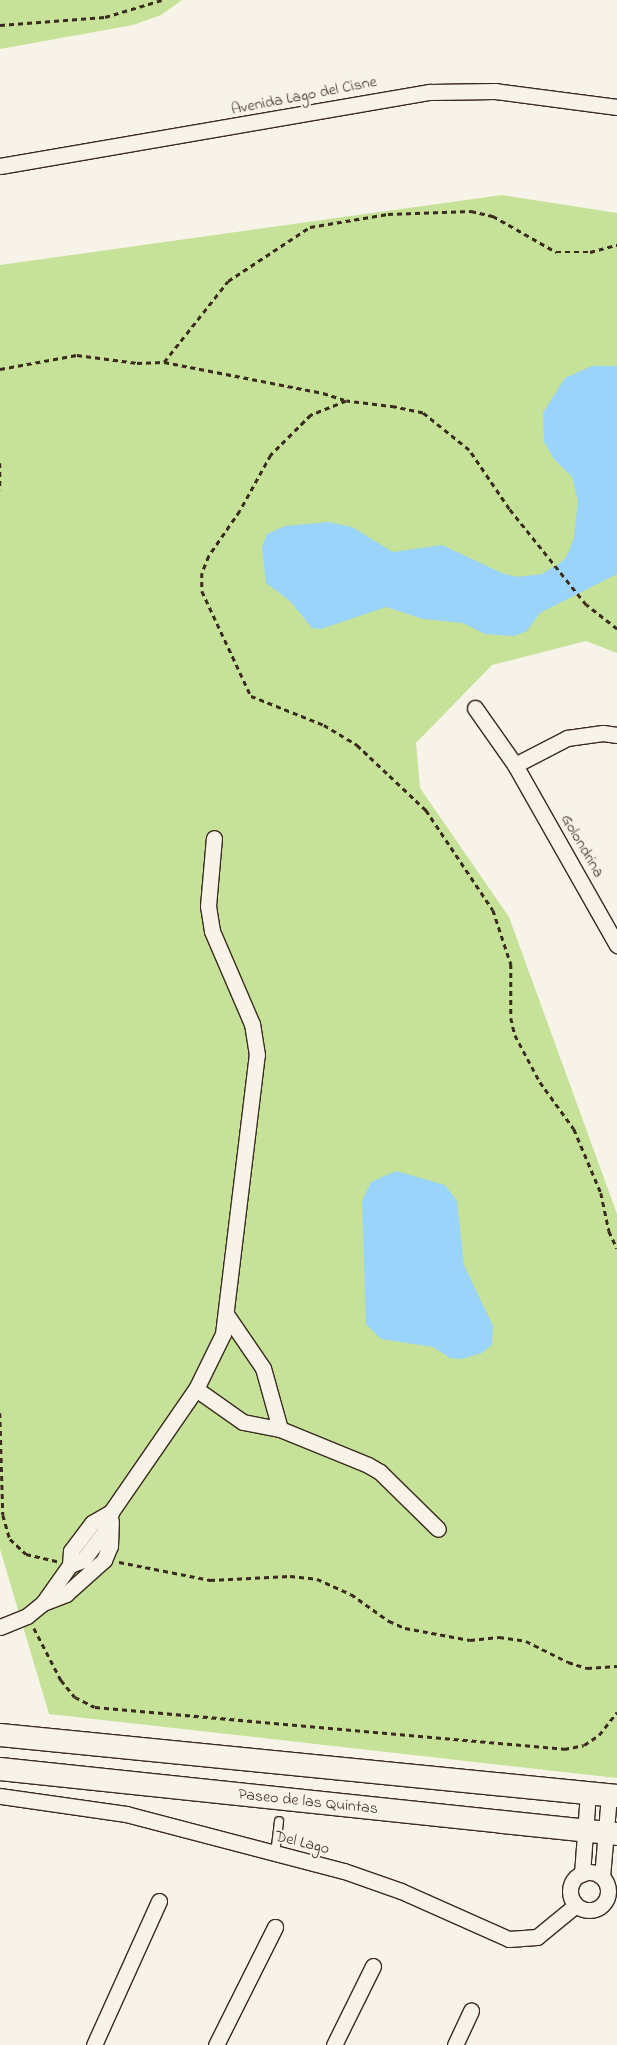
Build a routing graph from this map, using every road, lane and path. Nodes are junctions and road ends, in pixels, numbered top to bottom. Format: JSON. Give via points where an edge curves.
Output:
{"nodes":[{"id":1,"x":162,"y":0,"type":"edge"},
{"id":2,"x":0,"y":25,"type":"edge"},
{"id":3,"x":617,"y":107,"type":"edge"},
{"id":4,"x":0,"y":166,"type":"edge"},
{"id":5,"x":617,"y":245,"type":"edge"},
{"id":6,"x":164,"y":362,"type":"junction"},
{"id":7,"x":0,"y":369,"type":"edge"},
{"id":8,"x":346,"y":401,"type":"junction"},
{"id":9,"x":0,"y":463,"type":"edge"},
{"id":10,"x":0,"y":490,"type":"edge"},
{"id":11,"x":617,"y":629,"type":"edge"},
{"id":12,"x":475,"y":708,"type":"dead end"},
{"id":13,"x":617,"y":735,"type":"edge"},
{"id":14,"x":515,"y":765,"type":"junction"},
{"id":15,"x":214,"y":838,"type":"dead end"},
{"id":16,"x":617,"y":945,"type":"edge"},
{"id":17,"x":617,"y":1248,"type":"edge"},
{"id":18,"x":226,"y":1314,"type":"junction"},
{"id":19,"x":196,"y":1388,"type":"junction"},
{"id":20,"x":0,"y":1413,"type":"edge"},
{"id":21,"x":280,"y":1429,"type":"junction"},
{"id":22,"x":111,"y":1512,"type":"junction"},
{"id":23,"x":438,"y":1528,"type":"dead end"},
{"id":24,"x":104,"y":1560,"type":"junction"},
{"id":25,"x":70,"y":1565,"type":"junction"},
{"id":26,"x":43,"y":1603,"type":"junction"},
{"id":27,"x":27,"y":1616,"type":"junction"},
{"id":28,"x":0,"y":1627,"type":"edge"},
{"id":29,"x":617,"y":1666,"type":"edge"},
{"id":30,"x":617,"y":1712,"type":"edge"},
{"id":31,"x":0,"y":1735,"type":"edge"},
{"id":32,"x":0,"y":1769,"type":"edge"},
{"id":33,"x":605,"y":1794,"type":"edge"},
{"id":34,"x":0,"y":1796,"type":"edge"},
{"id":35,"x":279,"y":1821,"type":"dead end"},
{"id":36,"x":603,"y":1832,"type":"edge"},
{"id":37,"x":275,"y":1855,"type":"junction"},
{"id":38,"x":582,"y":1874,"type":"junction"},
{"id":39,"x":602,"y":1877,"type":"junction"},
{"id":40,"x":159,"y":1901,"type":"dead end"},
{"id":41,"x":611,"y":1902,"type":"edge"},
{"id":42,"x":576,"y":1905,"type":"junction"},
{"id":43,"x":274,"y":1927,"type":"dead end"},
{"id":44,"x":373,"y":1966,"type":"dead end"},
{"id":45,"x":471,"y":2011,"type":"dead end"},
{"id":46,"x":94,"y":2045,"type":"edge"},
{"id":47,"x":216,"y":2045,"type":"edge"},
{"id":48,"x":334,"y":2045,"type":"edge"},
{"id":49,"x":455,"y":2045,"type":"edge"}],
"edges":[{"from":1,"to":2,"type":"path","via":[[105,17]]},
{"from":3,"to":4,"type":"street","name":"Avenida Lago del Cisne","via":[[495,91],[430,92]]},
{"from":5,"to":6,"type":"path","via":[[590,252],[556,252],[493,216],[471,211],[388,214],[310,227],[228,281]]},
{"from":6,"to":7,"type":"path","via":[[137,363],[77,355]]},
{"from":6,"to":8,"type":"path","via":[[323,393]]},
{"from":8,"to":11,"type":"path","via":[[423,414],[439,424],[469,450],[586,606]]},
{"from":8,"to":17,"type":"path","via":[[311,415],[272,455],[209,556],[202,573],[202,591],[251,696],[324,724],[357,745],[426,810],[493,910],[511,964],[511,1018],[515,1035],[540,1082],[574,1129],[601,1193],[609,1231]]},
{"from":9,"to":10,"type":"path"},
{"from":12,"to":14,"type":"street","name":"Golondrina"},
{"from":13,"to":14,"type":"street","via":[[603,733],[567,738]]},
{"from":14,"to":16,"type":"street","name":"Golondrina"},
{"from":15,"to":18,"type":"street","via":[[208,906],[212,932],[252,1024],[257,1055]]},
{"from":18,"to":19,"type":"street","via":[[218,1348]]},
{"from":18,"to":21,"type":"street","via":[[263,1368]]},
{"from":19,"to":21,"type":"street","via":[[244,1422]]},
{"from":19,"to":22,"type":"street"},
{"from":20,"to":25,"type":"path","via":[[2,1515],[10,1539],[26,1554]]},
{"from":21,"to":23,"type":"street","via":[[380,1472]]},
{"from":22,"to":24,"type":"street","via":[[110,1546]]},
{"from":22,"to":25,"type":"street","via":[[92,1523],[71,1551]]},
{"from":24,"to":26,"type":"street","via":[[66,1594]]},
{"from":24,"to":29,"type":"path","via":[[210,1580],[290,1576],[317,1579],[351,1594],[389,1621],[405,1628],[470,1640],[499,1637],[526,1641],[587,1668]]},
{"from":25,"to":26,"type":"street"},
{"from":26,"to":27,"type":"street"},
{"from":27,"to":28,"type":"street"},
{"from":27,"to":30,"type":"path","via":[[61,1680],[75,1697],[95,1706],[564,1750],[584,1745],[598,1735]]},
{"from":31,"to":33,"type":"main road"},
{"from":32,"to":36,"type":"main road","name":"Paseo de las Quintas"},
{"from":33,"to":36,"type":"street"},
{"from":33,"to":36,"type":"street"},
{"from":34,"to":37,"type":"street","name":"Del Lago","via":[[126,1814]]},
{"from":35,"to":37,"type":"lane"},
{"from":36,"to":38,"type":"street"},
{"from":36,"to":39,"type":"street"},
{"from":37,"to":42,"type":"street","name":"Del Lago","via":[[373,1880],[509,1939],[537,1937]]},
{"from":38,"to":39,"type":"street"},
{"from":38,"to":42,"type":"street","via":[[570,1891]]},
{"from":39,"to":41,"type":"street"},
{"from":40,"to":46,"type":"street"},
{"from":41,"to":42,"type":"street","via":[[592,1910]]},
{"from":43,"to":47,"type":"street"},
{"from":44,"to":48,"type":"street"},
{"from":45,"to":49,"type":"street"}]}
